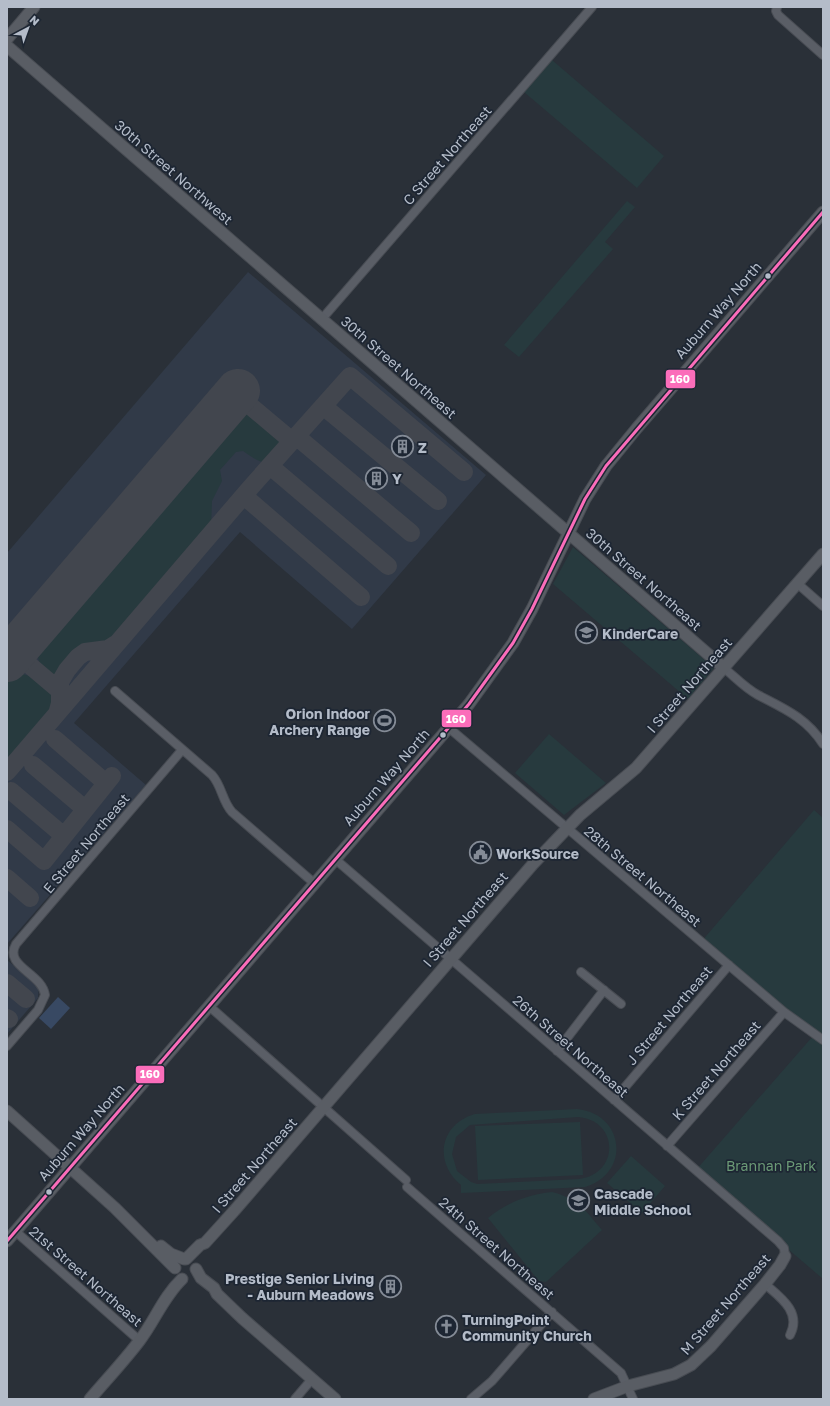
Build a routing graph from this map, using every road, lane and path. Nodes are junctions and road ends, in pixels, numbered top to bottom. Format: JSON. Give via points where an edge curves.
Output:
{"nodes":[{"id":1,"x":34,"y":7,"type":"edge"},
{"id":2,"x":592,"y":7,"type":"edge"},
{"id":3,"x":777,"y":7,"type":"edge"},
{"id":4,"x":7,"y":38,"type":"edge"},
{"id":5,"x":7,"y":46,"type":"edge"},
{"id":6,"x":823,"y":55,"type":"edge"},
{"id":7,"x":823,"y":212,"type":"edge"},
{"id":8,"x":321,"y":320,"type":"junction"},
{"id":9,"x":568,"y":533,"type":"junction"},
{"id":10,"x":823,"y":554,"type":"edge"},
{"id":11,"x":798,"y":584,"type":"junction"},
{"id":12,"x":823,"y":606,"type":"edge"},
{"id":13,"x":724,"y":668,"type":"junction"},
{"id":14,"x":115,"y":691,"type":"dead end"},
{"id":15,"x":449,"y":728,"type":"junction"},
{"id":16,"x":823,"y":744,"type":"edge"},
{"id":17,"x":182,"y":750,"type":"junction"},
{"id":18,"x":567,"y":828,"type":"junction"},
{"id":19,"x":335,"y":858,"type":"junction"},
{"id":20,"x":314,"y":883,"type":"junction"},
{"id":21,"x":450,"y":959,"type":"junction"},
{"id":22,"x":729,"y":965,"type":"junction"},
{"id":23,"x":581,"y":972,"type":"dead end"},
{"id":24,"x":604,"y":990,"type":"junction"},
{"id":25,"x":621,"y":1004,"type":"dead end"},
{"id":26,"x":209,"y":1006,"type":"junction"},
{"id":27,"x":784,"y":1012,"type":"junction"},
{"id":28,"x":823,"y":1040,"type":"edge"},
{"id":29,"x":7,"y":1046,"type":"edge"},
{"id":30,"x":557,"y":1051,"type":"junction"},
{"id":31,"x":614,"y":1100,"type":"junction"},
{"id":32,"x":322,"y":1108,"type":"junction"},
{"id":33,"x":7,"y":1111,"type":"edge"},
{"id":34,"x":667,"y":1146,"type":"junction"},
{"id":35,"x":70,"y":1167,"type":"junction"},
{"id":36,"x":15,"y":1231,"type":"junction"},
{"id":37,"x":144,"y":1235,"type":"junction"},
{"id":38,"x":7,"y":1241,"type":"edge"},
{"id":39,"x":205,"y":1243,"type":"junction"},
{"id":40,"x":785,"y":1256,"type":"joint"},
{"id":41,"x":185,"y":1259,"type":"junction"},
{"id":42,"x":195,"y":1268,"type":"junction"},
{"id":43,"x":175,"y":1269,"type":"junction"},
{"id":44,"x":185,"y":1279,"type":"junction"},
{"id":45,"x":765,"y":1284,"type":"junction"},
{"id":46,"x":217,"y":1294,"type":"junction"},
{"id":47,"x":161,"y":1306,"type":"junction"},
{"id":48,"x":552,"y":1312,"type":"junction"},
{"id":49,"x":790,"y":1335,"type":"dead end"},
{"id":50,"x":140,"y":1340,"type":"junction"},
{"id":51,"x":312,"y":1379,"type":"junction"},
{"id":52,"x":628,"y":1386,"type":"junction"},
{"id":53,"x":90,"y":1399,"type":"edge"},
{"id":54,"x":295,"y":1399,"type":"edge"},
{"id":55,"x":335,"y":1399,"type":"edge"},
{"id":56,"x":471,"y":1399,"type":"edge"},
{"id":57,"x":594,"y":1399,"type":"edge"},
{"id":58,"x":633,"y":1399,"type":"edge"}],
"edges":[{"from":1,"to":4,"type":"street"},
{"from":2,"to":8,"type":"street","name":"C Street Northeast"},
{"from":3,"to":6,"type":"street","via":[[776,11],[783,20]]},
{"from":5,"to":8,"type":"street","name":"30th Street Northwest"},
{"from":7,"to":9,"type":"street","name":"Auburn Way North","via":[[618,450],[594,484]]},
{"from":8,"to":9,"type":"street","name":"30th Street Northeast"},
{"from":9,"to":13,"type":"street","name":"30th Street Northeast"},
{"from":9,"to":15,"type":"street","name":"Auburn Way North","via":[[513,643]]},
{"from":10,"to":11,"type":"street","name":"I Street Northeast"},
{"from":11,"to":12,"type":"street"},
{"from":11,"to":13,"type":"street","name":"I Street Northeast"},
{"from":13,"to":16,"type":"street","name":"30th Street Northeast","via":[[748,689],[797,716]]},
{"from":13,"to":18,"type":"street","name":"I Street Northeast","via":[[636,768]]},
{"from":14,"to":17,"type":"street"},
{"from":15,"to":18,"type":"street","name":"28th Street Northeast"},
{"from":15,"to":19,"type":"street","name":"Auburn Way North"},
{"from":17,"to":20,"type":"street","via":[[216,780],[223,800],[232,812]]},
{"from":17,"to":29,"type":"street","name":"E Street Northeast","via":[[13,948],[13,955],[20,966],[39,980],[46,995],[38,1010]]},
{"from":18,"to":21,"type":"street","name":"I Street Northeast"},
{"from":18,"to":22,"type":"street","name":"28th Street Northeast"},
{"from":19,"to":20,"type":"street","name":"Auburn Way North"},
{"from":19,"to":21,"type":"street","name":"26th Street Northeast"},
{"from":20,"to":26,"type":"street","name":"Auburn Way North"},
{"from":21,"to":30,"type":"street","name":"26th Street Northeast"},
{"from":21,"to":32,"type":"street","name":"I Street Northeast"},
{"from":22,"to":27,"type":"street","name":"28th Street Northeast"},
{"from":22,"to":31,"type":"street","name":"J Street Northeast"},
{"from":23,"to":24,"type":"street"},
{"from":24,"to":25,"type":"street"},
{"from":24,"to":30,"type":"street"},
{"from":26,"to":32,"type":"street","name":"24th Street Northeast"},
{"from":26,"to":35,"type":"street","name":"Auburn Way North"},
{"from":27,"to":28,"type":"street","name":"28th Street Northeast"},
{"from":27,"to":34,"type":"street","name":"K Street Northeast"},
{"from":30,"to":31,"type":"street","name":"26th Street Northeast"},
{"from":31,"to":34,"type":"street","name":"26th Street Northeast"},
{"from":32,"to":39,"type":"street","name":"I Street Northeast"},
{"from":32,"to":48,"type":"street","name":"24th Street Northeast"},
{"from":33,"to":35,"type":"street"},
{"from":34,"to":40,"type":"street","name":"26th Street Northeast","via":[[778,1241]]},
{"from":35,"to":36,"type":"street","name":"Auburn Way North"},
{"from":35,"to":37,"type":"street"},
{"from":36,"to":38,"type":"street","name":"Auburn Way North"},
{"from":36,"to":50,"type":"street","name":"21st Street Northeast"},
{"from":37,"to":41,"type":"street","via":[[171,1254]]},
{"from":37,"to":43,"type":"street"},
{"from":39,"to":41,"type":"street","name":"I Street Northeast"},
{"from":39,"to":42,"type":"street","name":"I Street Northeast"},
{"from":40,"to":45,"type":"street","name":"M Street Northeast"},
{"from":41,"to":42,"type":"street","via":[[192,1261]]},
{"from":41,"to":43,"type":"street","name":"I Street Northeast","via":[[178,1262]]},
{"from":42,"to":44,"type":"street","name":"I Street Northeast","via":[[194,1276]]},
{"from":42,"to":46,"type":"street"},
{"from":43,"to":44,"type":"street","via":[[177,1276]]},
{"from":43,"to":47,"type":"street","name":"I Street Northeast"},
{"from":44,"to":46,"type":"street"},
{"from":44,"to":47,"type":"street","name":"I Street Northeast","via":[[174,1287]]},
{"from":45,"to":49,"type":"street","via":[[784,1300],[790,1309],[794,1324]]},
{"from":45,"to":52,"type":"street","name":"M Street Northeast","via":[[692,1365],[668,1376]]},
{"from":46,"to":51,"type":"street"},
{"from":47,"to":50,"type":"street","name":"I Street Northeast"},
{"from":48,"to":52,"type":"street","name":"24th Street Northeast","via":[[621,1373]]},
{"from":48,"to":56,"type":"street","via":[[492,1381]]},
{"from":50,"to":53,"type":"street","name":"I Street Northeast"},
{"from":51,"to":54,"type":"street"},
{"from":51,"to":55,"type":"street"},
{"from":52,"to":57,"type":"street","name":"M Street Northeast"},
{"from":52,"to":58,"type":"street","name":"24th Street Northeast"}]}
